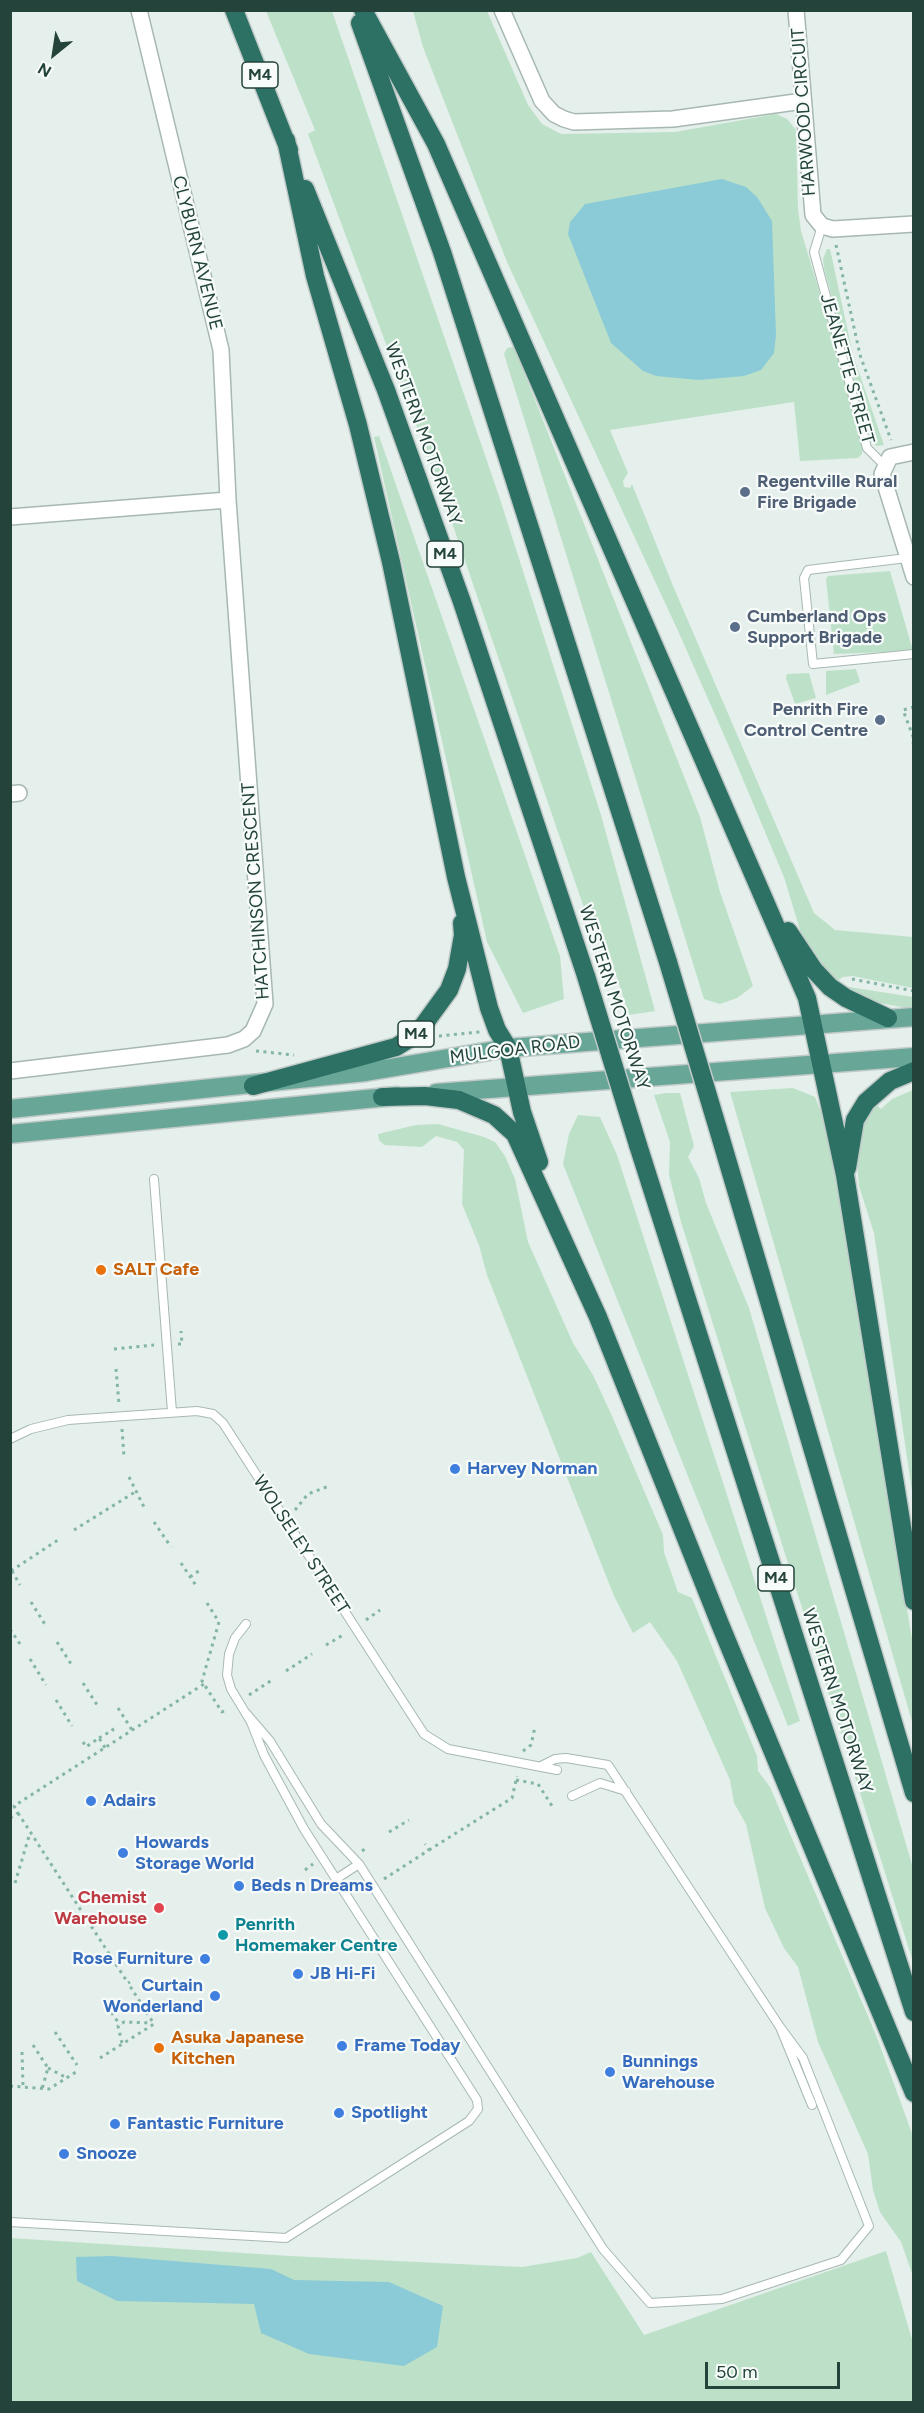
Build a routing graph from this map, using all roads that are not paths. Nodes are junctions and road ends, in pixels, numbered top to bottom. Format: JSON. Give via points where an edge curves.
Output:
{"nodes":[{"id":1,"x":139,"y":10,"type":"edge"},
{"id":2,"x":234,"y":10,"type":"edge"},
{"id":3,"x":356,"y":10,"type":"edge"},
{"id":4,"x":363,"y":10,"type":"edge"},
{"id":5,"x":502,"y":10,"type":"edge"},
{"id":6,"x":796,"y":10,"type":"edge"},
{"id":7,"x":803,"y":101,"type":"junction"},
{"id":8,"x":286,"y":140,"type":"junction"},
{"id":9,"x":914,"y":224,"type":"edge"},
{"id":10,"x":822,"y":226,"type":"junction"},
{"id":11,"x":907,"y":453,"type":"edge"},
{"id":12,"x":884,"y":465,"type":"junction"},
{"id":13,"x":228,"y":500,"type":"junction"},
{"id":14,"x":10,"y":517,"type":"edge"},
{"id":15,"x":908,"y":558,"type":"junction"},
{"id":16,"x":914,"y":577,"type":"edge"},
{"id":17,"x":914,"y":654,"type":"edge"},
{"id":18,"x":456,"y":877,"type":"junction"},
{"id":19,"x":757,"y":881,"type":"junction"},
{"id":20,"x":914,"y":1017,"type":"edge"},
{"id":21,"x":888,"y":1018,"type":"junction"},
{"id":22,"x":812,"y":1023,"type":"junction"},
{"id":23,"x":508,"y":1048,"type":"junction"},
{"id":24,"x":914,"y":1057,"type":"edge"},
{"id":25,"x":820,"y":1062,"type":"junction"},
{"id":26,"x":10,"y":1071,"type":"edge"},
{"id":27,"x":914,"y":1071,"type":"edge"},
{"id":28,"x":253,"y":1086,"type":"junction"},
{"id":29,"x":516,"y":1087,"type":"junction"},
{"id":30,"x":382,"y":1097,"type":"junction"},
{"id":31,"x":10,"y":1109,"type":"edge"},
{"id":32,"x":10,"y":1134,"type":"edge"},
{"id":33,"x":845,"y":1175,"type":"junction"},
{"id":34,"x":154,"y":1179,"type":"dead end"},
{"id":35,"x":564,"y":1239,"type":"junction"},
{"id":36,"x":172,"y":1412,"type":"junction"},
{"id":37,"x":10,"y":1438,"type":"edge"},
{"id":38,"x":914,"y":1601,"type":"edge"},
{"id":39,"x":246,"y":1624,"type":"dead end"},
{"id":40,"x":246,"y":1713,"type":"junction"},
{"id":41,"x":541,"y":1767,"type":"junction"},
{"id":42,"x":557,"y":1770,"type":"dead end"},
{"id":43,"x":627,"y":1791,"type":"junction"},
{"id":44,"x":914,"y":1792,"type":"edge"},
{"id":45,"x":572,"y":1796,"type":"dead end"},
{"id":46,"x":359,"y":1864,"type":"junction"},
{"id":47,"x":336,"y":1879,"type":"junction"},
{"id":48,"x":914,"y":2012,"type":"edge"},
{"id":49,"x":780,"y":2027,"type":"junction"},
{"id":50,"x":914,"y":2093,"type":"edge"},
{"id":51,"x":812,"y":2105,"type":"dead end"},
{"id":52,"x":10,"y":2222,"type":"edge"}],
"edges":[{"from":1,"to":13,"type":"street","name":"CLYBURN AVENUE","via":[[221,350]]},
{"from":2,"to":8,"type":"highway","name":"WESTERN MOTORWAY","number":"M4"},
{"from":3,"to":44,"type":"highway","bridge":true,"via":[[442,252],[668,962]]},
{"from":4,"to":19,"type":"highway","via":[[436,144]]},
{"from":5,"to":7,"type":"street","via":[[542,101],[564,119],[673,119]]},
{"from":6,"to":7,"type":"street","name":"HARWOOD CIRCUIT"},
{"from":7,"to":10,"type":"street","name":"HARWOOD CIRCUIT","via":[[811,207]]},
{"from":8,"to":18,"type":"highway","number":"M4","via":[[315,276],[358,425],[391,562]]},
{"from":8,"to":48,"type":"highway","name":"WESTERN MOTORWAY","number":"M4","bridge":true,"via":[[386,390],[462,602],[586,975]]},
{"from":9,"to":10,"type":"street","via":[[842,229]]},
{"from":10,"to":12,"type":"lane","name":"JEANETTE STREET","via":[[814,252],[867,448]]},
{"from":11,"to":12,"type":"street","via":[[890,457]]},
{"from":12,"to":15,"type":"street","name":"JEANETTE STREET","via":[[882,474]]},
{"from":13,"to":14,"type":"street"},
{"from":13,"to":26,"type":"street","name":"HATCHINSON CRESCENT","via":[[266,995],[262,1013],[253,1031],[228,1046]]},
{"from":15,"to":16,"type":"street","name":"JEANETTE STREET"},
{"from":15,"to":17,"type":"lane","via":[[808,570],[804,578],[813,664]]},
{"from":18,"to":23,"type":"highway","number":"M4","via":[[489,1008]]},
{"from":18,"to":28,"type":"highway","number":"M4","via":[[463,934],[457,969],[449,990],[417,1034],[396,1047]]},
{"from":19,"to":21,"type":"highway","via":[[820,978],[846,998]]},
{"from":19,"to":22,"type":"highway","via":[[807,998]]},
{"from":20,"to":21,"type":"main road","name":"MULGOA ROAD"},
{"from":21,"to":22,"type":"main road","name":"MULGOA ROAD"},
{"from":22,"to":23,"type":"main road","name":"MULGOA ROAD"},
{"from":22,"to":25,"type":"highway"},
{"from":23,"to":28,"type":"main road","name":"MULGOA ROAD"},
{"from":23,"to":29,"type":"highway"},
{"from":24,"to":25,"type":"main road","name":"MULGOA ROAD"},
{"from":25,"to":29,"type":"main road","name":"MULGOA ROAD"},
{"from":25,"to":33,"type":"highway"},
{"from":27,"to":33,"type":"highway","via":[[890,1081],[866,1102],[855,1120]]},
{"from":28,"to":31,"type":"main road","name":"MULGOA ROAD"},
{"from":29,"to":30,"type":"main road","name":"MULGOA ROAD"},
{"from":29,"to":35,"type":"highway"},
{"from":30,"to":32,"type":"main road","name":"MULGOA ROAD"},
{"from":30,"to":35,"type":"highway","via":[[459,1100],[494,1115],[515,1134]]},
{"from":33,"to":38,"type":"highway"},
{"from":34,"to":36,"type":"lane"},
{"from":35,"to":50,"type":"highway"},
{"from":36,"to":37,"type":"lane","name":"WOLSELEY STREET","via":[[68,1420]]},
{"from":36,"to":41,"type":"lane","name":"WOLSELEY STREET","via":[[202,1411],[213,1414],[224,1424],[424,1734],[448,1749]]},
{"from":39,"to":40,"type":"lane","via":[[231,1647],[227,1675]]},
{"from":40,"to":46,"type":"lane","via":[[270,1741],[321,1824]]},
{"from":40,"to":47,"type":"lane","via":[[304,1829]]},
{"from":41,"to":42,"type":"lane","name":"WOLSELEY STREET"},
{"from":41,"to":43,"type":"lane","via":[[566,1758],[601,1762],[608,1765]]},
{"from":43,"to":45,"type":"lane","via":[[600,1783]]},
{"from":43,"to":49,"type":"lane"},
{"from":46,"to":47,"type":"lane"},
{"from":46,"to":49,"type":"lane","via":[[603,2249],[650,2303],[723,2299],[841,2260],[869,2226],[803,2058]]},
{"from":47,"to":52,"type":"lane","via":[[477,2100],[472,2118],[286,2238]]},
{"from":49,"to":51,"type":"lane"}]}
